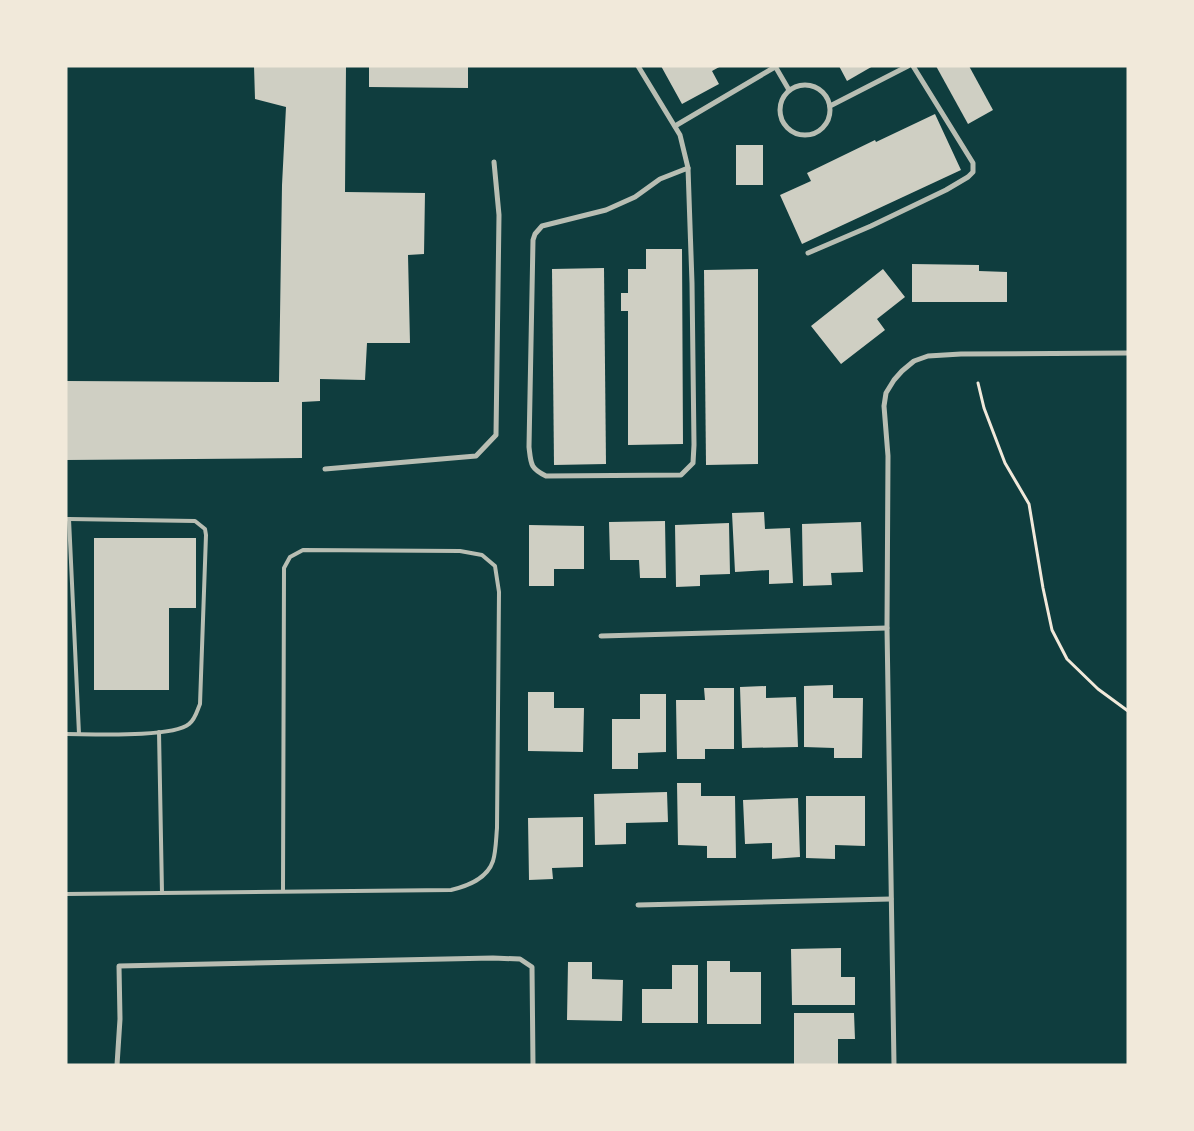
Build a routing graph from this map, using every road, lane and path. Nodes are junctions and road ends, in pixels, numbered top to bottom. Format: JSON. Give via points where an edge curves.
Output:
{"nodes":[{"id":1,"x":638,"y":66,"type":"edge"},
{"id":2,"x":908,"y":66,"type":"edge"},
{"id":3,"x":913,"y":66,"type":"edge"},
{"id":4,"x":775,"y":67,"type":"edge"},
{"id":5,"x":789,"y":90,"type":"junction"},
{"id":6,"x":830,"y":106,"type":"junction"},
{"id":7,"x":675,"y":126,"type":"junction"},
{"id":8,"x":494,"y":162,"type":"dead end"},
{"id":9,"x":688,"y":168,"type":"junction"},
{"id":10,"x":808,"y":253,"type":"dead end"},
{"id":11,"x":1128,"y":353,"type":"edge"},
{"id":12,"x":978,"y":383,"type":"dead end"},
{"id":13,"x":325,"y":469,"type":"dead end"},
{"id":14,"x":68,"y":519,"type":"edge"},
{"id":15,"x":66,"y":614,"type":"edge"},
{"id":16,"x":72,"y":614,"type":"junction"},
{"id":17,"x":887,"y":628,"type":"junction"},
{"id":18,"x":601,"y":636,"type":"dead end"},
{"id":19,"x":1128,"y":711,"type":"edge"},
{"id":20,"x":160,"y":732,"type":"junction"},
{"id":21,"x":66,"y":734,"type":"edge"},
{"id":22,"x":79,"y":734,"type":"junction"},
{"id":23,"x":283,"y":891,"type":"junction"},
{"id":24,"x":162,"y":893,"type":"junction"},
{"id":25,"x":66,"y":894,"type":"edge"},
{"id":26,"x":891,"y":899,"type":"junction"},
{"id":27,"x":638,"y":905,"type":"dead end"},
{"id":28,"x":117,"y":1065,"type":"edge"},
{"id":29,"x":533,"y":1065,"type":"edge"},
{"id":30,"x":894,"y":1065,"type":"edge"}],
"edges":[{"from":1,"to":7,"type":"street"},
{"from":2,"to":6,"type":"street"},
{"from":3,"to":10,"type":"street","via":[[974,163],[973,172],[946,190]]},
{"from":4,"to":5,"type":"street"},
{"from":4,"to":7,"type":"street"},
{"from":5,"to":6,"type":"street","via":[[797,86],[814,86],[828,98]]},
{"from":5,"to":6,"type":"street","via":[[780,104],[780,112],[781,120],[792,132],[808,135],[822,129],[828,122]]},
{"from":7,"to":9,"type":"street"},
{"from":8,"to":13,"type":"street","via":[[499,215],[496,435],[476,456]]},
{"from":9,"to":9,"type":"street","via":[[660,179],[635,197],[606,210],[542,226],[535,234],[530,447],[535,471],[546,476],[681,475],[693,463]]},
{"from":11,"to":17,"type":"street","via":[[928,356],[914,361],[894,380],[886,393],[884,406],[888,456]]},
{"from":12,"to":19,"type":"path","via":[[1005,463],[1029,504],[1052,630],[1068,659],[1098,689]]},
{"from":14,"to":16,"type":"lane"},
{"from":14,"to":20,"type":"lane","via":[[195,521],[205,529],[200,704],[188,725]]},
{"from":15,"to":16,"type":"lane"},
{"from":16,"to":22,"type":"lane"},
{"from":17,"to":18,"type":"street"},
{"from":17,"to":26,"type":"street"},
{"from":20,"to":22,"type":"lane"},
{"from":20,"to":24,"type":"lane"},
{"from":21,"to":22,"type":"lane"},
{"from":23,"to":23,"type":"lane","via":[[451,890],[470,885],[482,877],[493,862],[497,828],[499,592],[495,566],[482,555],[460,551],[303,550],[290,557],[284,568]]},
{"from":23,"to":24,"type":"lane"},
{"from":24,"to":25,"type":"lane"},
{"from":26,"to":27,"type":"street"},
{"from":26,"to":30,"type":"street"},
{"from":28,"to":29,"type":"street","via":[[119,966],[493,958],[520,959],[532,967]]}]}
